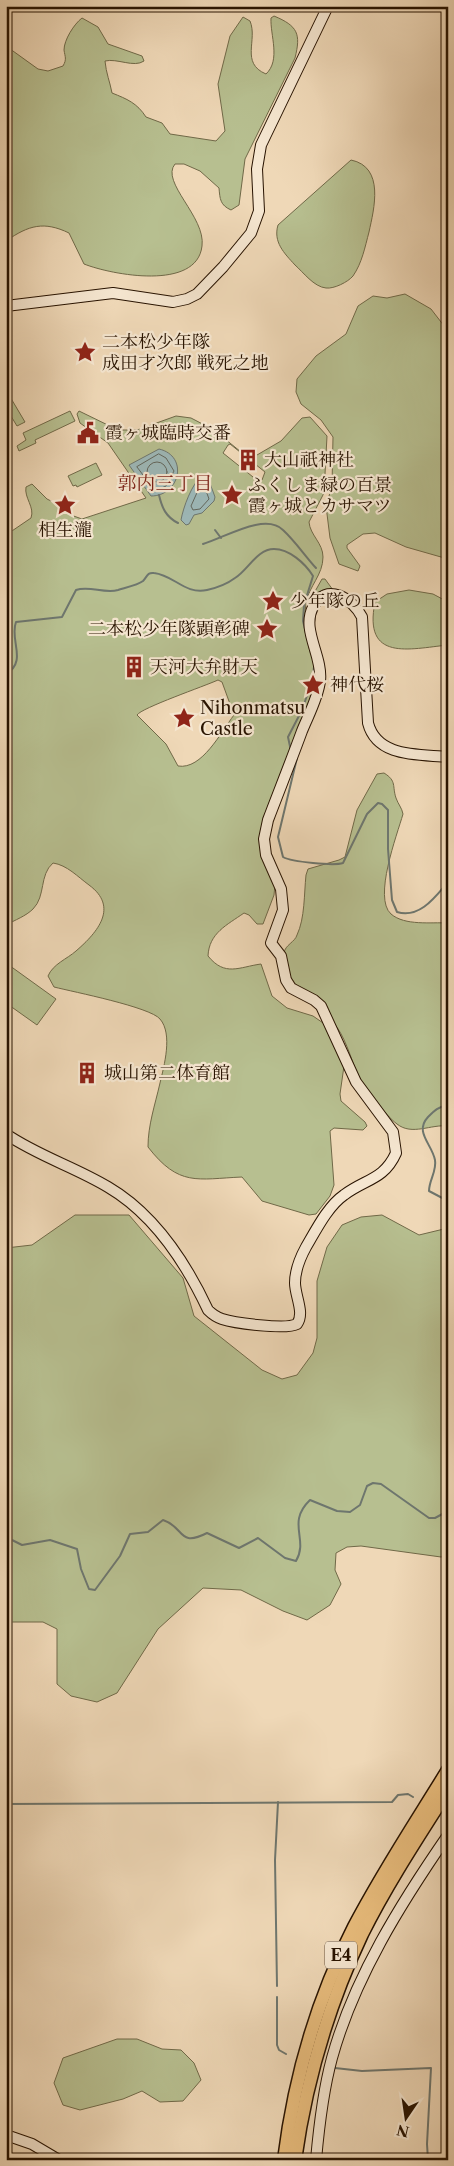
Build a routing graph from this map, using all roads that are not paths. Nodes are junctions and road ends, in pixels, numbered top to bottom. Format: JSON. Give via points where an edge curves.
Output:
{"nodes":[{"id":1,"x":328,"y":6,"type":"edge"},
{"id":2,"x":6,"y":306,"type":"edge"},
{"id":3,"x":448,"y":757,"type":"edge"},
{"id":4,"x":6,"y":1134,"type":"edge"},
{"id":5,"x":448,"y":1770,"type":"edge"},
{"id":6,"x":448,"y":1790,"type":"edge"},
{"id":7,"x":448,"y":1835,"type":"edge"},
{"id":8,"x":6,"y":2135,"type":"edge"},
{"id":9,"x":59,"y":2160,"type":"edge"},
{"id":10,"x":284,"y":2160,"type":"edge"},
{"id":11,"x":295,"y":2160,"type":"edge"},
{"id":12,"x":316,"y":2160,"type":"edge"}],
"edges":[{"from":1,"to":2,"type":"street","via":[[262,145],[257,169],[259,211],[252,233],[197,294],[173,302],[113,293]]},
{"from":3,"to":4,"type":"street","via":[[398,752],[375,739],[368,723],[362,617],[356,606],[340,594],[332,593],[321,598],[313,605],[309,616],[320,683],[268,820],[264,839],[266,854],[283,899],[281,920],[271,942],[281,956],[291,988],[321,1006],[356,1082],[393,1132],[396,1153],[385,1171],[343,1195],[306,1248],[295,1277],[297,1324],[289,1327],[214,1316],[181,1258],[136,1207],[109,1187]]},
{"from":5,"to":10,"type":"highway","number":"E4","via":[[372,1895],[338,1961],[307,2048],[290,2117]]},
{"from":6,"to":11,"type":"highway","number":"E4","via":[[397,1870],[348,1965],[318,2051],[301,2119]]},
{"from":7,"to":12,"type":"street","via":[[390,1927],[347,2015],[332,2058]]},
{"from":8,"to":9,"type":"street","via":[[32,2144]]}]}
